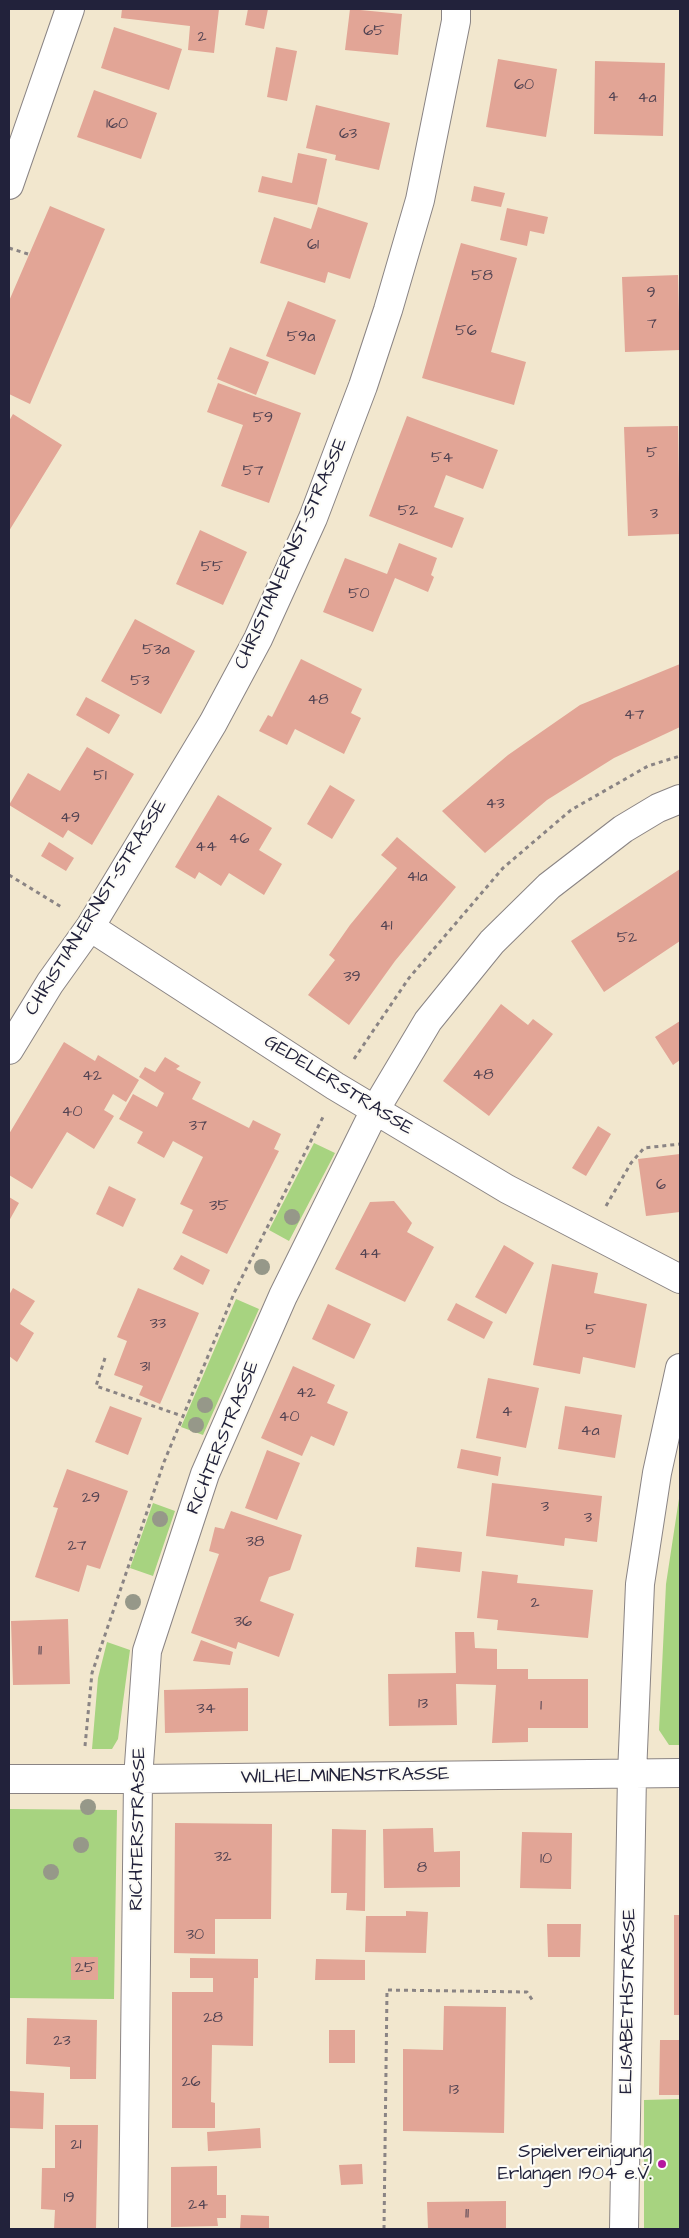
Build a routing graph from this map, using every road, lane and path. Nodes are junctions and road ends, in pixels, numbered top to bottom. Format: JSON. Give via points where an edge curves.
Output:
{"nodes":[{"id":1,"x":70,"y":9,"type":"edge"},
{"id":2,"x":456,"y":9,"type":"edge"},
{"id":3,"x":9,"y":184,"type":"edge"},
{"id":4,"x":9,"y":248,"type":"edge"},
{"id":5,"x":28,"y":254,"type":"dead end"},
{"id":6,"x":680,"y":799,"type":"edge"},
{"id":7,"x":9,"y":875,"type":"edge"},
{"id":8,"x":90,"y":927,"type":"junction"},
{"id":9,"x":9,"y":1050,"type":"edge"},
{"id":10,"x":375,"y":1110,"type":"junction"},
{"id":11,"x":680,"y":1144,"type":"edge"},
{"id":12,"x":592,"y":1233,"type":"junction"},
{"id":13,"x":680,"y":1279,"type":"edge"},
{"id":14,"x":105,"y":1358,"type":"dead end"},
{"id":15,"x":680,"y":1368,"type":"edge"},
{"id":16,"x":182,"y":1416,"type":"dead end"},
{"id":17,"x":680,"y":1773,"type":"edge"},
{"id":18,"x":632,"y":1774,"type":"junction"},
{"id":19,"x":9,"y":1779,"type":"edge"},
{"id":20,"x":138,"y":1779,"type":"junction"},
{"id":21,"x":533,"y":2001,"type":"dead end"},
{"id":22,"x":133,"y":2229,"type":"edge"},
{"id":23,"x":384,"y":2229,"type":"edge"},
{"id":24,"x":624,"y":2229,"type":"edge"}],
"edges":[{"from":1,"to":3,"type":"street"},
{"from":2,"to":8,"type":"street","name":"CHRISTIAN-ERNST-STRASSE","via":[[420,200],[364,386],[313,518],[245,665]]},
{"from":4,"to":5,"type":"path"},
{"from":6,"to":10,"type":"street","name":"RICHTERSTRASSE","via":[[623,828],[549,886],[492,942],[428,1021]]},
{"from":7,"to":8,"type":"path","via":[[64,909],[67,918]]},
{"from":8,"to":9,"type":"street","name":"CHRISTIAN-ERNST-STRASSE","via":[[50,983]]},
{"from":8,"to":10,"type":"street","name":"GEDELERSTRASSE"},
{"from":10,"to":12,"type":"street","name":"GEDELERSTRASSE","via":[[507,1189]]},
{"from":10,"to":20,"type":"street","name":"RICHTERSTRASSE","via":[[283,1296],[205,1474],[147,1651]]},
{"from":11,"to":12,"type":"path","via":[[644,1148],[637,1154]]},
{"from":12,"to":13,"type":"street","name":"GEDELERSTRASSE"},
{"from":14,"to":16,"type":"path","via":[[96,1386]]},
{"from":15,"to":18,"type":"street","name":"ELISABETHSTRASSE","via":[[657,1473],[640,1584]]},
{"from":17,"to":18,"type":"street","name":"WILHELMINENSTRASSE"},
{"from":18,"to":20,"type":"street","name":"WILHELMINENSTRASSE"},
{"from":18,"to":24,"type":"street","name":"ELISABETHSTRASSE"},
{"from":19,"to":20,"type":"street","name":"WILHELMINENSTRASSE"},
{"from":20,"to":22,"type":"street","name":"RICHTERSTRASSE"},
{"from":21,"to":23,"type":"path","via":[[527,1992],[387,1990]]}]}
